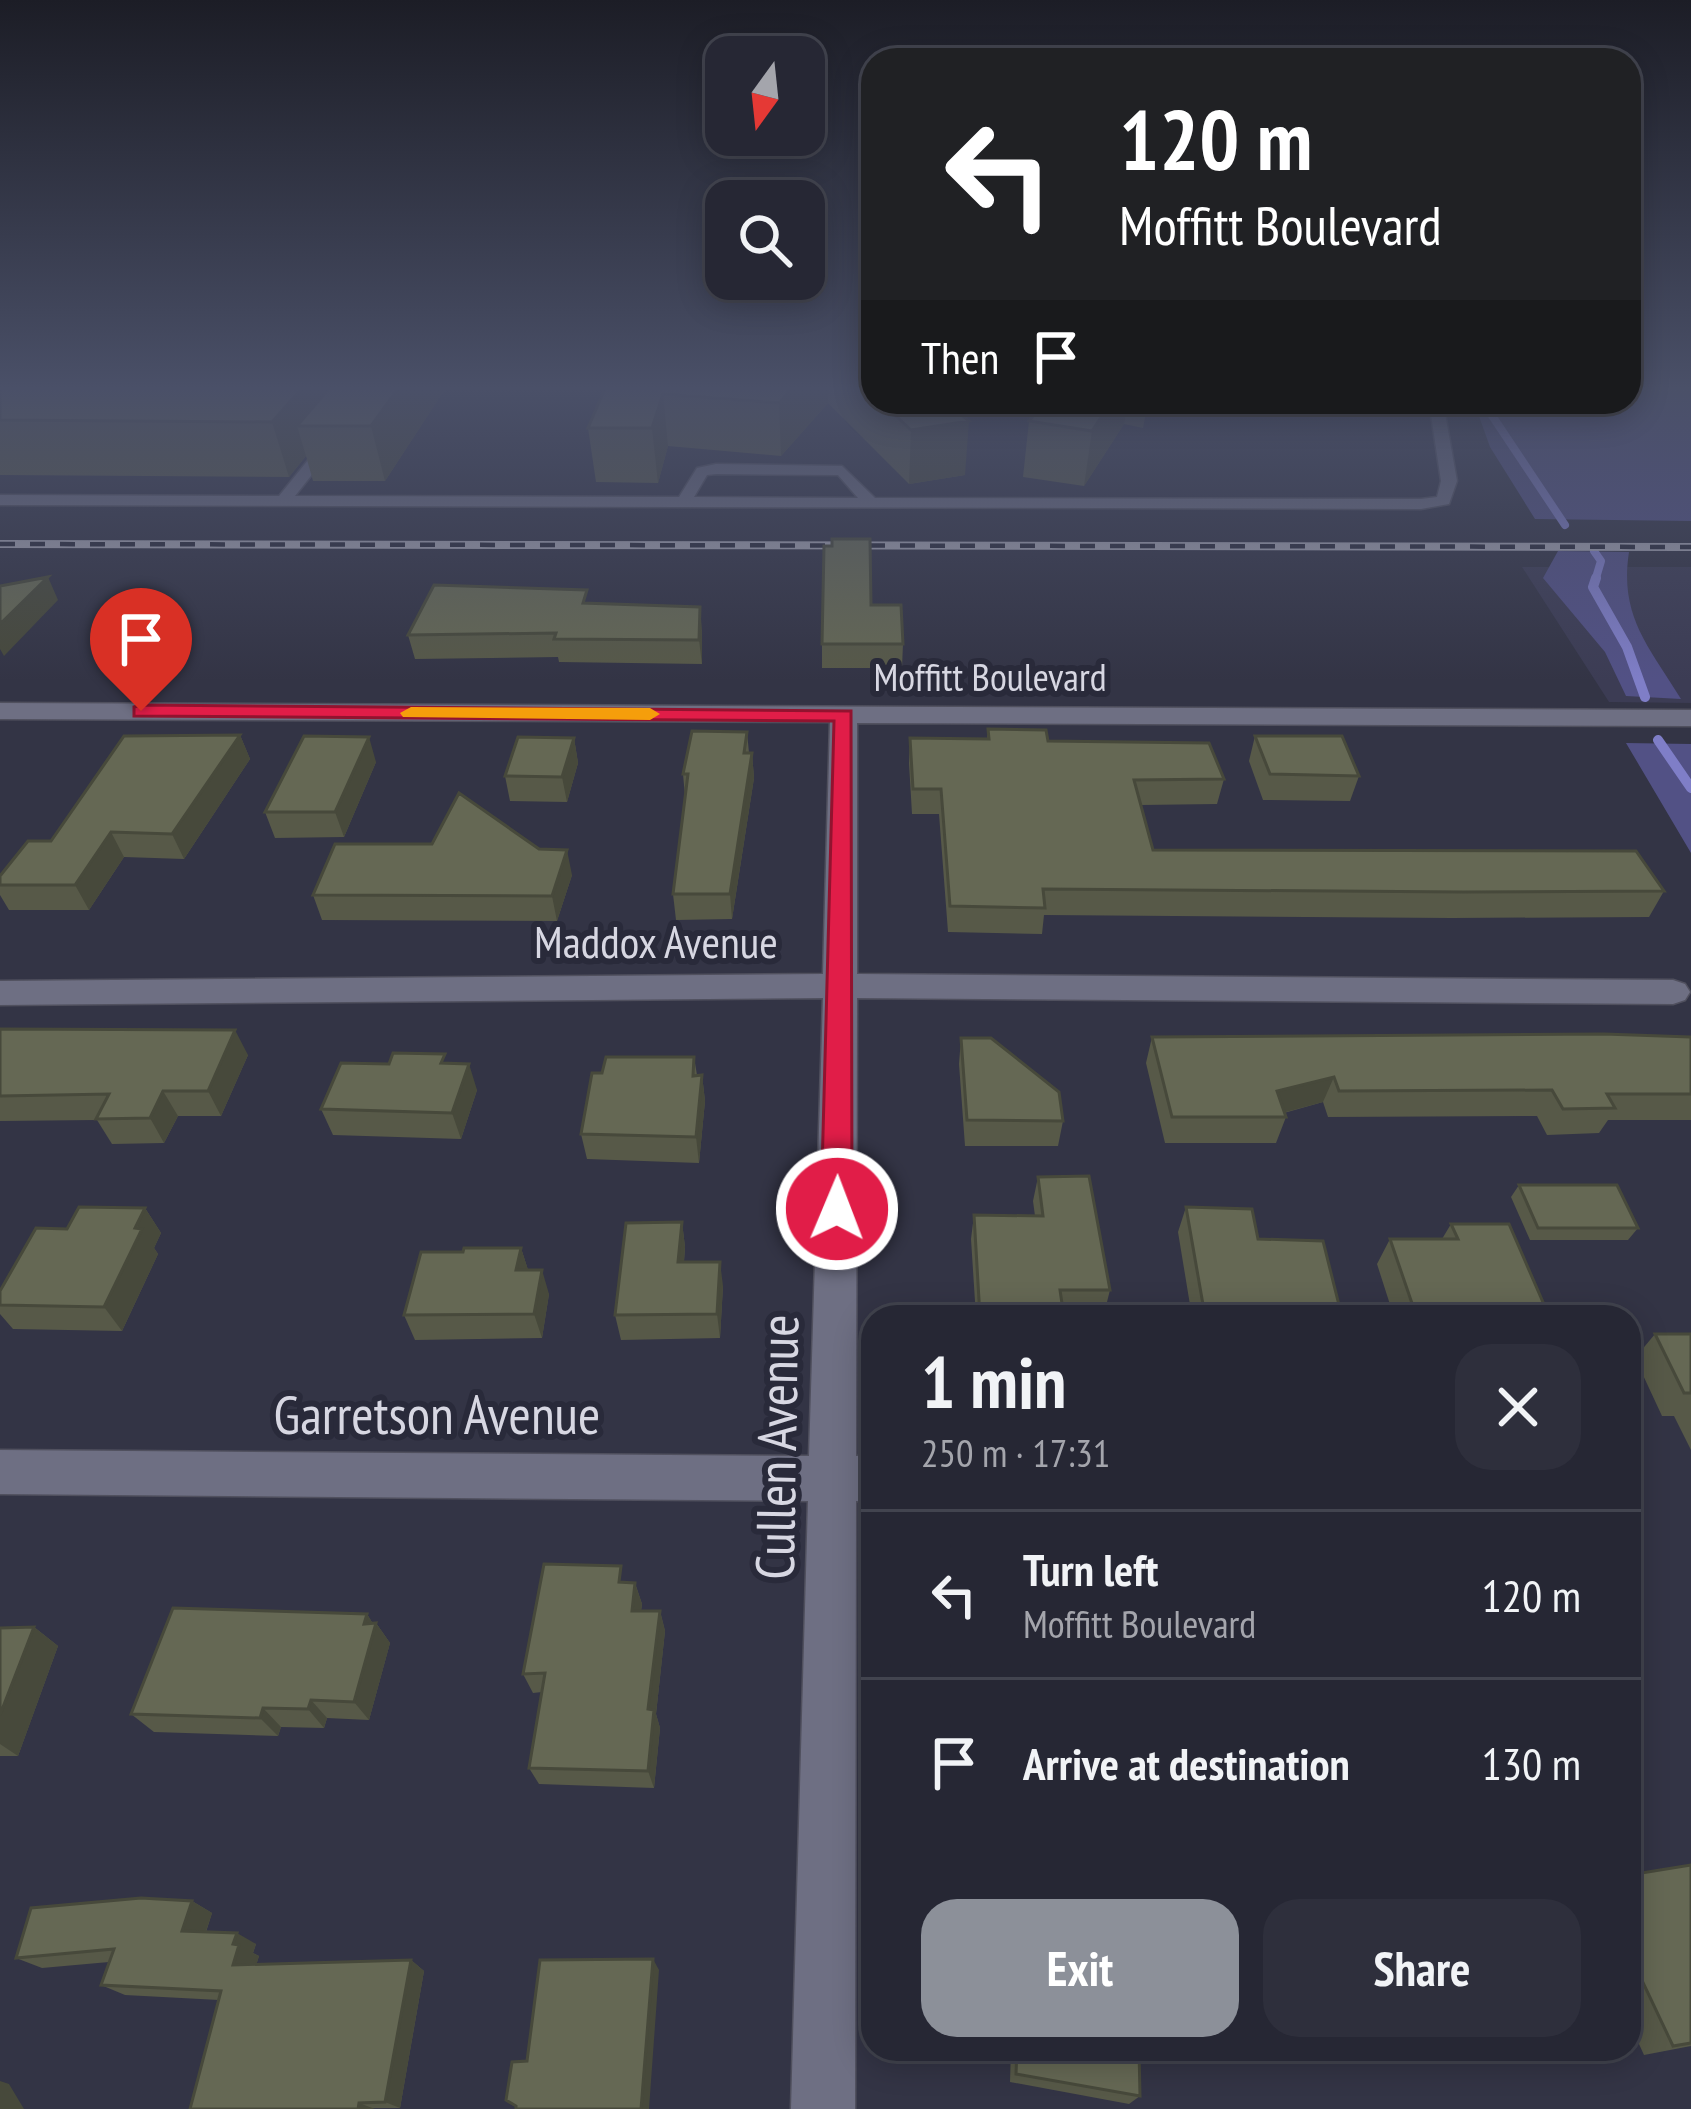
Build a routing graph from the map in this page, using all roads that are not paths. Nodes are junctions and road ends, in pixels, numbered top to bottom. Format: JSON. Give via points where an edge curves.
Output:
{"nodes":[{"id":1,"x":297,"y":484,"type":"edge"},
{"id":2,"x":693,"y":484,"type":"edge"},
{"id":3,"x":854,"y":484,"type":"edge"},
{"id":4,"x":1451,"y":484,"type":"edge"},
{"id":5,"x":286,"y":499,"type":"junction"},
{"id":6,"x":0,"y":500,"type":"edge"},
{"id":7,"x":682,"y":502,"type":"junction"},
{"id":8,"x":872,"y":504,"type":"junction"},
{"id":9,"x":0,"y":711,"type":"edge"},
{"id":10,"x":844,"y":715,"type":"junction"},
{"id":11,"x":1691,"y":718,"type":"edge"},
{"id":12,"x":839,"y":986,"type":"junction"},
{"id":13,"x":1672,"y":992,"type":"dead end"},
{"id":14,"x":0,"y":993,"type":"edge"},
{"id":15,"x":0,"y":1472,"type":"edge"},
{"id":16,"x":853,"y":1479,"type":"edge"},
{"id":17,"x":823,"y":2109,"type":"edge"}],
"edges":[{"from":1,"to":5,"type":"lane"},
{"from":2,"to":7,"type":"lane"},
{"from":3,"to":8,"type":"lane"},
{"from":4,"to":8,"type":"lane","via":[[1443,501]]},
{"from":5,"to":6,"type":"lane"},
{"from":5,"to":7,"type":"lane"},
{"from":7,"to":8,"type":"lane"},
{"from":9,"to":10,"type":"street","name":"Moffitt Boulevard"},
{"from":10,"to":11,"type":"street","name":"Moffitt Boulevard"},
{"from":10,"to":12,"type":"street","name":"Cullen Avenue"},
{"from":12,"to":13,"type":"street","name":"Maddox Avenue"},
{"from":12,"to":14,"type":"street","name":"Maddox Avenue"},
{"from":12,"to":16,"type":"street","name":"Cullen Avenue"},
{"from":15,"to":16,"type":"street","name":"Garretson Avenue"},
{"from":16,"to":17,"type":"street","name":"Cullen Avenue"}]}
